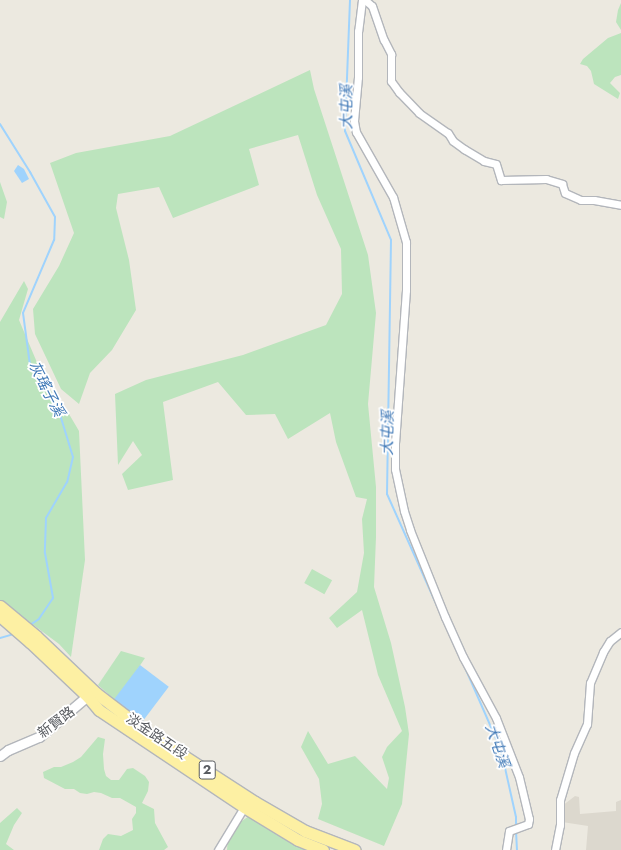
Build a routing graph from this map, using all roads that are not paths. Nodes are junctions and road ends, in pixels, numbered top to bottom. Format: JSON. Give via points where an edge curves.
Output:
{"nodes":[{"id":1,"x":362,"y":0,"type":"edge"},
{"id":2,"x":365,"y":0,"type":"edge"},
{"id":3,"x":621,"y":205,"type":"edge"},
{"id":4,"x":0,"y":606,"type":"edge"},
{"id":5,"x":0,"y":616,"type":"edge"},
{"id":6,"x":15,"y":623,"type":"junction"},
{"id":7,"x":621,"y":632,"type":"edge"},
{"id":8,"x":33,"y":639,"type":"junction"},
{"id":9,"x":91,"y":694,"type":"junction"},
{"id":10,"x":0,"y":756,"type":"edge"},
{"id":11,"x":247,"y":802,"type":"junction"},
{"id":12,"x":218,"y":850,"type":"edge"},
{"id":13,"x":323,"y":850,"type":"edge"},
{"id":14,"x":354,"y":850,"type":"edge"},
{"id":15,"x":506,"y":850,"type":"edge"},
{"id":16,"x":555,"y":850,"type":"edge"}],
"edges":[{"from":1,"to":15,"type":"street","via":[[354,121],[356,132],[393,197],[406,242],[406,290],[395,469],[410,530],[445,617],[496,718],[519,777],[529,819],[528,824],[509,831]]},
{"from":2,"to":3,"type":"street","via":[[372,6],[391,54],[392,81],[399,92],[419,113],[448,132],[453,141],[464,150],[484,161],[496,164],[501,180],[546,179],[562,184],[565,194],[581,200]]},
{"from":4,"to":6,"type":"main road","number":"2"},
{"from":5,"to":6,"type":"main road","number":"2"},
{"from":6,"to":8,"type":"main road","number":"2"},
{"from":7,"to":16,"type":"street","via":[[610,640],[590,683],[587,724],[574,753],[560,800],[560,825]]},
{"from":8,"to":9,"type":"main road","number":"2"},
{"from":8,"to":9,"type":"main road","name":"淡金路五段","number":"2","via":[[72,669]]},
{"from":9,"to":10,"type":"street","name":"新賢路","via":[[39,737]]},
{"from":9,"to":11,"type":"main road","name":"淡金路五段","number":"2"},
{"from":11,"to":12,"type":"street"},
{"from":11,"to":13,"type":"main road","name":"淡金路五段","number":"2","via":[[298,840]]},
{"from":11,"to":14,"type":"main road","name":"淡金路五段","number":"2","via":[[305,831]]}]}
